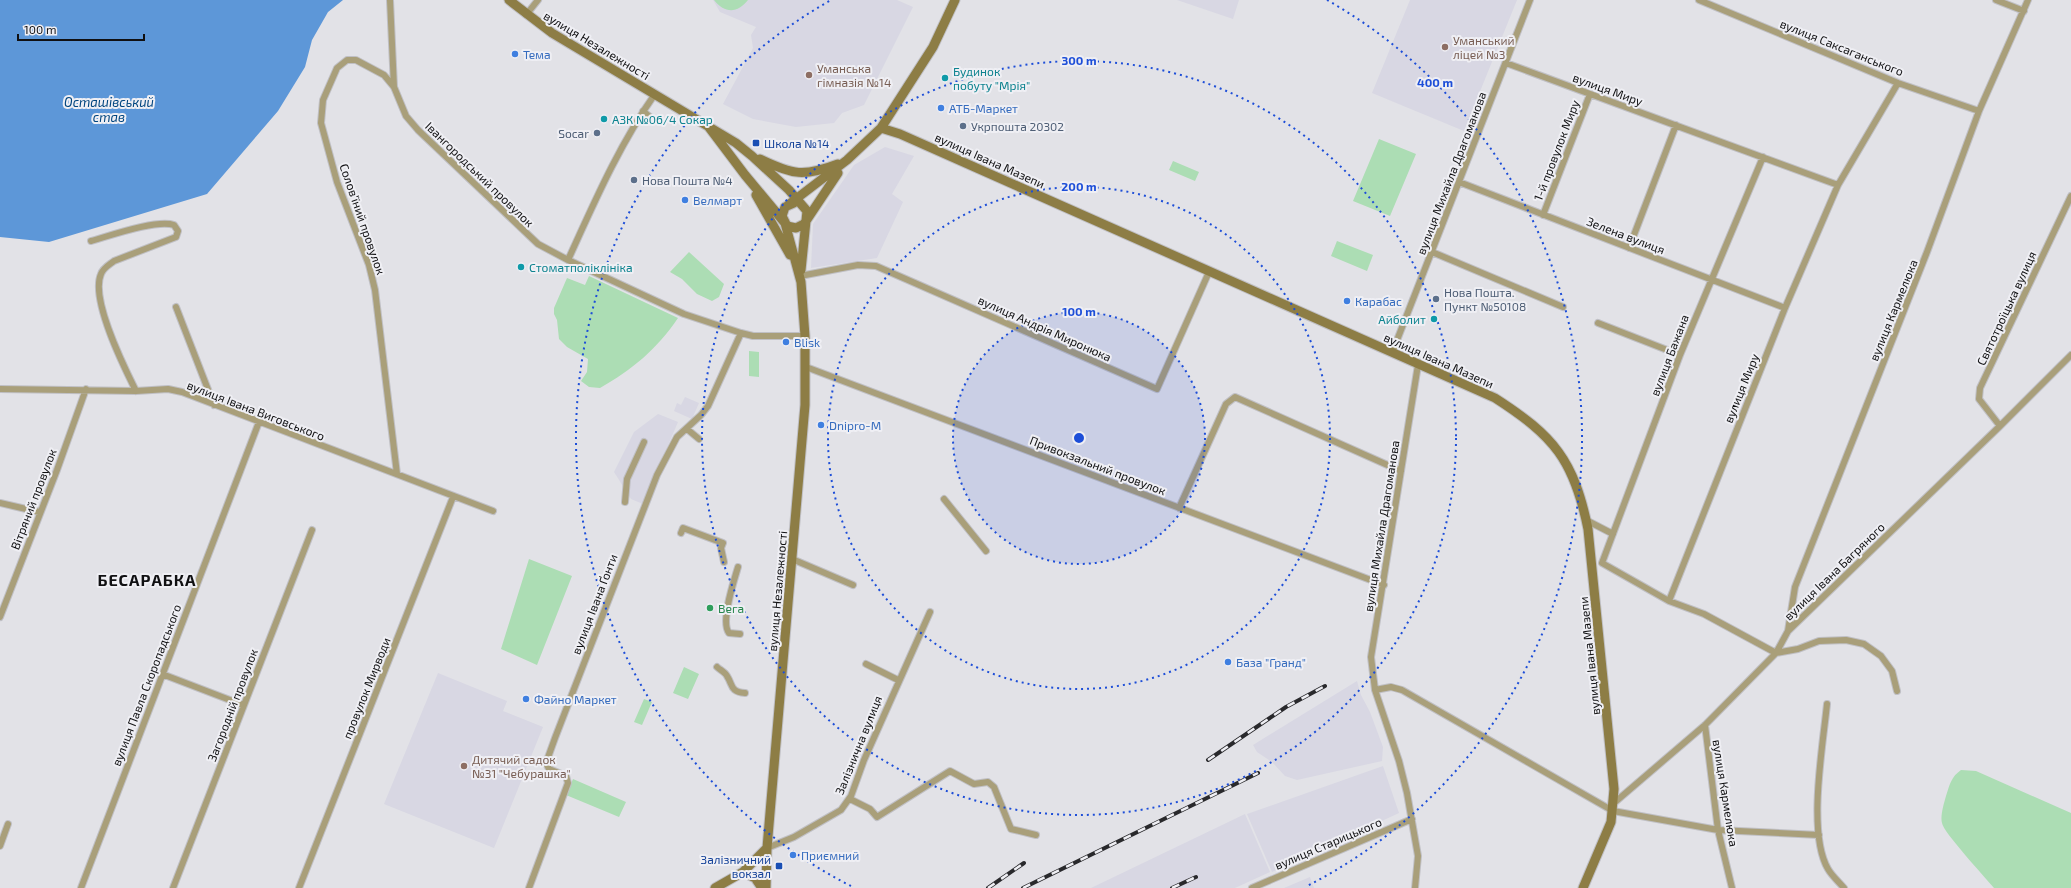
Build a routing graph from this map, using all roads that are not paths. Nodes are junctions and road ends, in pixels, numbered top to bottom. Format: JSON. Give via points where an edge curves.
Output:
{"nodes":[{"id":1,"x":390,"y":0,"type":"edge"},
{"id":2,"x":509,"y":0,"type":"edge"},
{"id":3,"x":538,"y":0,"type":"edge"},
{"id":4,"x":955,"y":0,"type":"edge"},
{"id":5,"x":1530,"y":0,"type":"edge"},
{"id":6,"x":1699,"y":0,"type":"edge"},
{"id":7,"x":1996,"y":0,"type":"edge"},
{"id":8,"x":2028,"y":0,"type":"edge"},
{"id":9,"x":2024,"y":11,"type":"junction"},
{"id":10,"x":526,"y":15,"type":"junction"},
{"id":11,"x":1506,"y":63,"type":"junction"},
{"id":12,"x":1898,"y":83,"type":"junction"},
{"id":13,"x":394,"y":87,"type":"junction"},
{"id":14,"x":655,"y":94,"type":"junction"},
{"id":15,"x":1590,"y":94,"type":"junction"},
{"id":16,"x":643,"y":111,"type":"junction"},
{"id":17,"x":1979,"y":111,"type":"junction"},
{"id":18,"x":650,"y":117,"type":"dead end"},
{"id":19,"x":1676,"y":125,"type":"junction"},
{"id":20,"x":708,"y":126,"type":"junction"},
{"id":21,"x":880,"y":128,"type":"junction"},
{"id":22,"x":752,"y":156,"type":"junction"},
{"id":23,"x":1763,"y":157,"type":"junction"},
{"id":24,"x":847,"y":160,"type":"junction"},
{"id":25,"x":745,"y":175,"type":"junction"},
{"id":26,"x":1459,"y":182,"type":"junction"},
{"id":27,"x":1838,"y":185,"type":"junction"},
{"id":28,"x":2071,"y":196,"type":"edge"},
{"id":29,"x":800,"y":202,"type":"junction"},
{"id":30,"x":1543,"y":215,"type":"junction"},
{"id":31,"x":807,"y":221,"type":"junction"},
{"id":32,"x":784,"y":223,"type":"junction"},
{"id":33,"x":91,"y":241,"type":"dead end"},
{"id":34,"x":1629,"y":248,"type":"junction"},
{"id":35,"x":1432,"y":252,"type":"junction"},
{"id":36,"x":568,"y":260,"type":"junction"},
{"id":37,"x":1210,"y":272,"type":"junction"},
{"id":38,"x":800,"y":276,"type":"junction"},
{"id":39,"x":1711,"y":279,"type":"junction"},
{"id":40,"x":176,"y":307,"type":"dead end"},
{"id":41,"x":1562,"y":307,"type":"dead end"},
{"id":42,"x":1785,"y":308,"type":"junction"},
{"id":43,"x":1598,"y":323,"type":"dead end"},
{"id":44,"x":741,"y":333,"type":"junction"},
{"id":45,"x":805,"y":336,"type":"junction"},
{"id":46,"x":1392,"y":353,"type":"junction"},
{"id":47,"x":1680,"y":355,"type":"junction"},
{"id":48,"x":2071,"y":355,"type":"edge"},
{"id":49,"x":1418,"y":365,"type":"junction"},
{"id":50,"x":806,"y":367,"type":"junction"},
{"id":51,"x":0,"y":389,"type":"edge"},
{"id":52,"x":86,"y":389,"type":"junction"},
{"id":53,"x":136,"y":391,"type":"junction"},
{"id":54,"x":214,"y":404,"type":"junction"},
{"id":55,"x":259,"y":422,"type":"junction"},
{"id":56,"x":2000,"y":426,"type":"junction"},
{"id":57,"x":686,"y":428,"type":"junction"},
{"id":58,"x":699,"y":439,"type":"dead end"},
{"id":59,"x":644,"y":442,"type":"dead end"},
{"id":60,"x":1401,"y":471,"type":"junction"},
{"id":61,"x":397,"y":474,"type":"junction"},
{"id":62,"x":453,"y":497,"type":"junction"},
{"id":63,"x":944,"y":499,"type":"dead end"},
{"id":64,"x":624,"y":502,"type":"dead end"},
{"id":65,"x":0,"y":503,"type":"edge"},
{"id":66,"x":1180,"y":508,"type":"junction"},
{"id":67,"x":493,"y":511,"type":"dead end"},
{"id":68,"x":39,"y":512,"type":"junction"},
{"id":69,"x":1586,"y":520,"type":"junction"},
{"id":70,"x":312,"y":530,"type":"dead end"},
{"id":71,"x":681,"y":533,"type":"dead end"},
{"id":72,"x":1613,"y":534,"type":"junction"},
{"id":73,"x":986,"y":551,"type":"dead end"},
{"id":74,"x":792,"y":559,"type":"junction"},
{"id":75,"x":724,"y":562,"type":"dead end"},
{"id":76,"x":738,"y":567,"type":"dead end"},
{"id":77,"x":853,"y":585,"type":"dead end"},
{"id":78,"x":1384,"y":585,"type":"junction"},
{"id":79,"x":1669,"y":601,"type":"junction"},
{"id":80,"x":930,"y":612,"type":"dead end"},
{"id":81,"x":0,"y":617,"type":"edge"},
{"id":82,"x":1788,"y":631,"type":"junction"},
{"id":83,"x":740,"y":634,"type":"dead end"},
{"id":84,"x":1776,"y":653,"type":"junction"},
{"id":85,"x":866,"y":664,"type":"dead end"},
{"id":86,"x":717,"y":667,"type":"dead end"},
{"id":87,"x":162,"y":674,"type":"junction"},
{"id":88,"x":898,"y":680,"type":"junction"},
{"id":89,"x":1375,"y":690,"type":"junction"},
{"id":90,"x":1896,"y":691,"type":"dead end"},
{"id":91,"x":745,"y":694,"type":"dead end"},
{"id":92,"x":1827,"y":704,"type":"dead end"},
{"id":93,"x":243,"y":705,"type":"junction"},
{"id":94,"x":1705,"y":725,"type":"junction"},
{"id":95,"x":850,"y":799,"type":"junction"},
{"id":96,"x":1614,"y":807,"type":"junction"},
{"id":97,"x":1412,"y":819,"type":"junction"},
{"id":98,"x":8,"y":824,"type":"dead end"},
{"id":99,"x":1718,"y":830,"type":"junction"},
{"id":100,"x":1036,"y":835,"type":"dead end"},
{"id":101,"x":1819,"y":835,"type":"junction"},
{"id":102,"x":0,"y":846,"type":"edge"},
{"id":103,"x":767,"y":848,"type":"junction"},
{"id":104,"x":743,"y":872,"type":"junction"},
{"id":105,"x":82,"y":888,"type":"edge"},
{"id":106,"x":173,"y":888,"type":"edge"},
{"id":107,"x":299,"y":888,"type":"edge"},
{"id":108,"x":529,"y":888,"type":"edge"},
{"id":109,"x":715,"y":888,"type":"edge"},
{"id":110,"x":762,"y":888,"type":"edge"},
{"id":111,"x":766,"y":888,"type":"edge"},
{"id":112,"x":1252,"y":888,"type":"edge"},
{"id":113,"x":1416,"y":888,"type":"edge"},
{"id":114,"x":1583,"y":888,"type":"edge"},
{"id":115,"x":1732,"y":888,"type":"edge"},
{"id":116,"x":1844,"y":888,"type":"edge"}],
"edges":[{"from":1,"to":13,"type":"street"},
{"from":2,"to":10,"type":"main road","name":"вулиця Незалежності"},
{"from":3,"to":10,"type":"street"},
{"from":4,"to":21,"type":"main road","via":[[933,47]]},
{"from":5,"to":11,"type":"street","name":"вулиця Михайла Драгоманова"},
{"from":6,"to":12,"type":"street","name":"вулиця Саксаганського"},
{"from":7,"to":9,"type":"street"},
{"from":8,"to":9,"type":"street","name":"вулиця Кармелюка"},
{"from":9,"to":17,"type":"street","name":"вулиця Кармелюка"},
{"from":10,"to":14,"type":"main road","name":"вулиця Незалежності"},
{"from":11,"to":15,"type":"street","name":"вулиця Миру"},
{"from":11,"to":26,"type":"street","name":"вулиця Михайла Драгоманова"},
{"from":12,"to":17,"type":"street","name":"вулиця Саксаганського"},
{"from":12,"to":27,"type":"street","name":"вулиця Миру"},
{"from":13,"to":36,"type":"street","name":"Івангородський провулок","via":[[406,116],[418,130],[538,244]]},
{"from":13,"to":61,"type":"street","name":"Соловʼїний провулок","via":[[384,75],[360,61],[347,60],[337,68],[331,79],[320,111],[332,163],[369,266],[375,290]]},
{"from":14,"to":16,"type":"street","name":"вулиця Незалежності"},
{"from":14,"to":20,"type":"main road","name":"вулиця Незалежності"},
{"from":15,"to":19,"type":"street","name":"вулиця Миру"},
{"from":15,"to":30,"type":"street","name":"1-й провулок Миру"},
{"from":16,"to":18,"type":"street"},
{"from":16,"to":36,"type":"street","name":"вулиця Незалежності","via":[[608,174]]},
{"from":17,"to":82,"type":"street","name":"вулиця Кармелюка","via":[[1925,259],[1795,587]]},
{"from":19,"to":23,"type":"street","name":"вулиця Миру"},
{"from":19,"to":34,"type":"street"},
{"from":20,"to":22,"type":"main road","name":"вулиця Незалежності"},
{"from":20,"to":25,"type":"main road","name":"вулиця Незалежності"},
{"from":21,"to":24,"type":"main road"},
{"from":21,"to":37,"type":"main road","name":"вулиця Івана Мазепи","via":[[900,134]]},
{"from":22,"to":24,"type":"main road","via":[[797,173],[819,171]]},
{"from":22,"to":29,"type":"main road","name":"вулиця Незалежності"},
{"from":23,"to":27,"type":"street","name":"вулиця Миру"},
{"from":23,"to":39,"type":"street","name":"вулиця Бажана"},
{"from":24,"to":29,"type":"main road"},
{"from":24,"to":31,"type":"main road"},
{"from":25,"to":32,"type":"main road","name":"вулиця Незалежності"},
{"from":25,"to":38,"type":"main road","name":"вулиця Незалежності"},
{"from":26,"to":30,"type":"street","name":"Зелена вулиця"},
{"from":26,"to":35,"type":"street","name":"вулиця Михайла Драгоманова"},
{"from":27,"to":42,"type":"street","name":"вулиця Миру"},
{"from":28,"to":56,"type":"street","name":"Святотроїцька вулиця","via":[[1980,388],[1979,399]]},
{"from":29,"to":31,"type":"main road","via":[[808,213]]},
{"from":29,"to":32,"type":"main road","via":[[788,205],[782,213]]},
{"from":30,"to":34,"type":"street","name":"Зелена вулиця"},
{"from":31,"to":32,"type":"main road","via":[[796,228]]},
{"from":31,"to":38,"type":"main road","name":"вулиця Незалежності"},
{"from":32,"to":38,"type":"main road","name":"вулиця Незалежності"},
{"from":33,"to":53,"type":"street","via":[[162,224],[174,225],[178,231],[176,237],[114,261],[105,267],[99,281],[112,341]]},
{"from":34,"to":39,"type":"street","name":"Зелена вулиця"},
{"from":35,"to":41,"type":"street"},
{"from":35,"to":46,"type":"street","name":"вулиця Михайла Драгоманова"},
{"from":36,"to":44,"type":"street","via":[[684,314]]},
{"from":37,"to":38,"type":"street","name":"вулиця Андрія Миронюка","via":[[1157,389],[876,266],[858,265]]},
{"from":37,"to":46,"type":"main road","name":"вулиця Івана Мазепи"},
{"from":38,"to":45,"type":"main road","name":"вулиця Незалежності"},
{"from":39,"to":42,"type":"street","name":"Зелена вулиця"},
{"from":39,"to":47,"type":"street","name":"вулиця Бажана"},
{"from":40,"to":54,"type":"street"},
{"from":42,"to":79,"type":"street","name":"вулиця Миру"},
{"from":43,"to":47,"type":"street"},
{"from":44,"to":45,"type":"street","via":[[752,336]]},
{"from":44,"to":57,"type":"street","name":"вулиця Івана Ґонти","via":[[708,406]]},
{"from":45,"to":50,"type":"main road","name":"вулиця Незалежності"},
{"from":46,"to":49,"type":"main road","name":"вулиця Івана Мазепи"},
{"from":47,"to":72,"type":"street","name":"вулиця Бажана"},
{"from":48,"to":56,"type":"street","name":"вулиця Івана Багряного"},
{"from":49,"to":60,"type":"street","name":"вулиця Михайла Драгоманова"},
{"from":49,"to":69,"type":"main road","name":"вулиця Івана Мазепи","via":[[1495,398],[1525,417],[1552,442],[1568,466],[1582,497]]},
{"from":50,"to":66,"type":"street","name":"Привокзальний провулок"},
{"from":50,"to":74,"type":"main road","name":"вулиця Незалежності"},
{"from":51,"to":52,"type":"street","name":"вулиця Івана Виговського"},
{"from":52,"to":53,"type":"street","name":"вулиця Івана Виговського"},
{"from":52,"to":68,"type":"street","name":"Вітряний провулок"},
{"from":53,"to":54,"type":"street","name":"вулиця Івана Виговського","via":[[168,389]]},
{"from":54,"to":55,"type":"street","name":"вулиця Івана Виговського"},
{"from":55,"to":61,"type":"street","name":"вулиця Івана Виговського"},
{"from":55,"to":87,"type":"street","name":"вулиця Павла Скоропадського"},
{"from":56,"to":82,"type":"street","name":"вулиця Івана Багряного"},
{"from":57,"to":58,"type":"street"},
{"from":57,"to":108,"type":"street","name":"вулиця Івана Ґонти","via":[[670,448],[657,475],[546,763],[549,769],[566,776],[568,783]]},
{"from":59,"to":64,"type":"street","via":[[627,479]]},
{"from":60,"to":66,"type":"street","via":[[1235,397],[1226,404]]},
{"from":60,"to":78,"type":"street","name":"вулиця Михайла Драгоманова"},
{"from":61,"to":62,"type":"street","name":"вулиця Івана Виговського"},
{"from":62,"to":67,"type":"street","name":"вулиця Івана Виговського"},
{"from":62,"to":107,"type":"street","name":"провулок Мирводи"},
{"from":63,"to":73,"type":"street"},
{"from":65,"to":68,"type":"street"},
{"from":66,"to":78,"type":"street","name":"Привокзальний провулок"},
{"from":68,"to":81,"type":"street","name":"Вітряний провулок"},
{"from":69,"to":72,"type":"street"},
{"from":69,"to":96,"type":"main road","name":"вулиця Івана Мазепи"},
{"from":70,"to":93,"type":"street","name":"Загородній провулок"},
{"from":71,"to":75,"type":"street","via":[[683,528],[723,543],[721,548]]},
{"from":72,"to":79,"type":"street","name":"вулиця Бажана","via":[[1602,563]]},
{"from":74,"to":77,"type":"street"},
{"from":74,"to":103,"type":"main road","name":"вулиця Незалежності"},
{"from":76,"to":83,"type":"street","via":[[728,604],[726,626],[729,633]]},
{"from":78,"to":89,"type":"street","name":"вулиця Михайла Драгоманова","via":[[1371,657]]},
{"from":79,"to":84,"type":"street","via":[[1704,614]]},
{"from":80,"to":88,"type":"street","name":"Залізнична вулиця"},
{"from":82,"to":84,"type":"street","name":"вулиця Івана Багряного"},
{"from":84,"to":90,"type":"street","via":[[1798,649],[1819,641],[1846,640],[1864,644],[1881,656],[1892,672]]},
{"from":84,"to":94,"type":"street","name":"вулиця Івана Багряного"},
{"from":85,"to":88,"type":"street"},
{"from":86,"to":91,"type":"street","via":[[726,675],[730,686]]},
{"from":87,"to":93,"type":"street"},
{"from":87,"to":105,"type":"street","name":"вулиця Павла Скоропадського"},
{"from":88,"to":95,"type":"street","name":"Залізнична вулиця"},
{"from":89,"to":96,"type":"street","via":[[1391,687],[1402,690]]},
{"from":89,"to":97,"type":"street","name":"вулиця Михайла Драгоманова","via":[[1399,761]]},
{"from":92,"to":101,"type":"street","via":[[1817,807]]},
{"from":93,"to":106,"type":"street","name":"Загородній провулок"},
{"from":94,"to":96,"type":"street","name":"вулиця Івана Багряного"},
{"from":94,"to":99,"type":"street","name":"вулиця Кармелюка"},
{"from":95,"to":100,"type":"street","via":[[870,809],[877,817],[950,771],[974,784],[988,782],[994,787],[1011,829]]},
{"from":95,"to":103,"type":"street","name":"Залізнична вулиця","via":[[841,810],[794,837]]},
{"from":96,"to":99,"type":"street"},
{"from":96,"to":114,"type":"main road","name":"вулиця Івана Мазепи","via":[[1608,832]]},
{"from":97,"to":112,"type":"street","name":"вулиця Старицького"},
{"from":97,"to":113,"type":"street","name":"вулиця Михайла Драгоманова","via":[[1418,856]]},
{"from":98,"to":102,"type":"street"},
{"from":99,"to":101,"type":"street"},
{"from":99,"to":115,"type":"street","name":"вулиця Кармелюка"},
{"from":101,"to":116,"type":"street","via":[[1828,869]]},
{"from":103,"to":104,"type":"main road","name":"Залізнична вулиця"},
{"from":103,"to":111,"type":"main road"},
{"from":104,"to":109,"type":"main road","name":"Залізнична вулиця"},
{"from":104,"to":110,"type":"main road","via":[[755,878]]}]}
